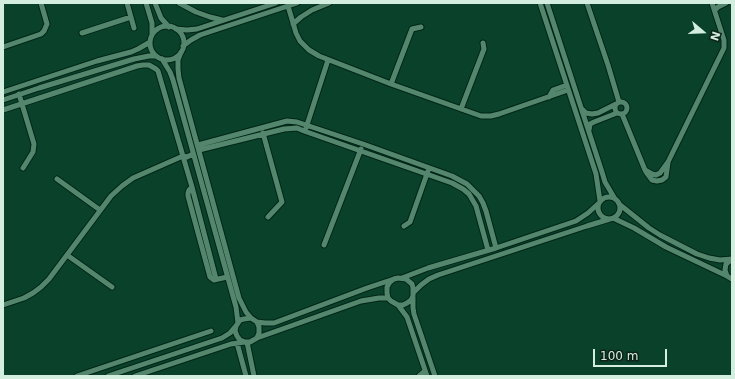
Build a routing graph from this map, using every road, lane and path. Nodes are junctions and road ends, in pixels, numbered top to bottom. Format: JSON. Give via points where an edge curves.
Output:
{"nodes":[{"id":1,"x":41,"y":3,"type":"edge"},
{"id":2,"x":127,"y":3,"type":"edge"},
{"id":3,"x":146,"y":3,"type":"edge"},
{"id":4,"x":155,"y":3,"type":"edge"},
{"id":5,"x":179,"y":3,"type":"edge"},
{"id":6,"x":276,"y":3,"type":"edge"},
{"id":7,"x":297,"y":3,"type":"edge"},
{"id":8,"x":329,"y":3,"type":"edge"},
{"id":9,"x":540,"y":3,"type":"edge"},
{"id":10,"x":547,"y":3,"type":"edge"},
{"id":11,"x":587,"y":3,"type":"edge"},
{"id":12,"x":712,"y":3,"type":"edge"},
{"id":13,"x":726,"y":3,"type":"edge"},
{"id":14,"x":267,"y":5,"type":"edge"},
{"id":15,"x":260,"y":6,"type":"edge"},
{"id":16,"x":288,"y":6,"type":"junction"},
{"id":17,"x":715,"y":10,"type":"junction"},
{"id":18,"x":131,"y":18,"type":"junction"},
{"id":19,"x":224,"y":20,"type":"junction"},
{"id":20,"x":293,"y":24,"type":"junction"},
{"id":21,"x":169,"y":27,"type":"junction"},
{"id":22,"x":421,"y":27,"type":"dead end"},
{"id":23,"x":134,"y":28,"type":"dead end"},
{"id":24,"x":176,"y":29,"type":"junction"},
{"id":25,"x":82,"y":33,"type":"dead end"},
{"id":26,"x":152,"y":35,"type":"junction"},
{"id":27,"x":150,"y":42,"type":"junction"},
{"id":28,"x":483,"y":43,"type":"dead end"},
{"id":29,"x":3,"y":46,"type":"edge"},
{"id":30,"x":182,"y":49,"type":"junction"},
{"id":31,"x":156,"y":56,"type":"junction"},
{"id":32,"x":162,"y":59,"type":"junction"},
{"id":33,"x":328,"y":60,"type":"junction"},
{"id":34,"x":391,"y":84,"type":"junction"},
{"id":35,"x":567,"y":88,"type":"junction"},
{"id":36,"x":3,"y":92,"type":"edge"},
{"id":37,"x":19,"y":94,"type":"junction"},
{"id":38,"x":3,"y":100,"type":"edge"},
{"id":39,"x":21,"y":103,"type":"junction"},
{"id":40,"x":617,"y":103,"type":"junction"},
{"id":41,"x":581,"y":108,"type":"junction"},
{"id":42,"x":461,"y":109,"type":"junction"},
{"id":43,"x":3,"y":110,"type":"edge"},
{"id":44,"x":620,"y":113,"type":"junction"},
{"id":45,"x":306,"y":125,"type":"junction"},
{"id":46,"x":262,"y":128,"type":"junction"},
{"id":47,"x":304,"y":131,"type":"junction"},
{"id":48,"x":588,"y":131,"type":"junction"},
{"id":49,"x":264,"y":134,"type":"junction"},
{"id":50,"x":363,"y":144,"type":"junction"},
{"id":51,"x":198,"y":148,"type":"junction"},
{"id":52,"x":361,"y":150,"type":"junction"},
{"id":53,"x":193,"y":151,"type":"junction"},
{"id":54,"x":183,"y":156,"type":"junction"},
{"id":55,"x":23,"y":168,"type":"dead end"},
{"id":56,"x":429,"y":168,"type":"junction"},
{"id":57,"x":426,"y":174,"type":"junction"},
{"id":58,"x":57,"y":179,"type":"dead end"},
{"id":59,"x":615,"y":199,"type":"junction"},
{"id":60,"x":600,"y":202,"type":"junction"},
{"id":61,"x":619,"y":204,"type":"junction"},
{"id":62,"x":100,"y":210,"type":"junction"},
{"id":63,"x":486,"y":211,"type":"junction"},
{"id":64,"x":479,"y":213,"type":"junction"},
{"id":65,"x":268,"y":217,"type":"dead end"},
{"id":66,"x":611,"y":219,"type":"junction"},
{"id":67,"x":404,"y":226,"type":"dead end"},
{"id":68,"x":324,"y":245,"type":"dead end"},
{"id":69,"x":496,"y":248,"type":"junction"},
{"id":70,"x":488,"y":250,"type":"junction"},
{"id":71,"x":67,"y":254,"type":"junction"},
{"id":72,"x":731,"y":259,"type":"edge"},
{"id":73,"x":227,"y":276,"type":"junction"},
{"id":74,"x":402,"y":278,"type":"junction"},
{"id":75,"x":394,"y":279,"type":"junction"},
{"id":76,"x":731,"y":279,"type":"edge"},
{"id":77,"x":112,"y":287,"type":"dead end"},
{"id":78,"x":413,"y":294,"type":"junction"},
{"id":79,"x":388,"y":298,"type":"junction"},
{"id":80,"x":3,"y":305,"type":"edge"},
{"id":81,"x":398,"y":305,"type":"junction"},
{"id":82,"x":251,"y":318,"type":"junction"},
{"id":83,"x":257,"y":322,"type":"junction"},
{"id":84,"x":237,"y":325,"type":"junction"},
{"id":85,"x":211,"y":331,"type":"dead end"},
{"id":86,"x":257,"y":338,"type":"junction"},
{"id":87,"x":182,"y":341,"type":"junction"},
{"id":88,"x":246,"y":342,"type":"junction"},
{"id":89,"x":238,"y":343,"type":"junction"},
{"id":90,"x":185,"y":350,"type":"junction"},
{"id":91,"x":250,"y":358,"type":"junction"},
{"id":92,"x":242,"y":361,"type":"junction"},
{"id":93,"x":426,"y":373,"type":"edge"},
{"id":94,"x":78,"y":376,"type":"edge"},
{"id":95,"x":108,"y":376,"type":"edge"},
{"id":96,"x":135,"y":376,"type":"edge"},
{"id":97,"x":246,"y":376,"type":"edge"},
{"id":98,"x":254,"y":376,"type":"edge"},
{"id":99,"x":419,"y":376,"type":"edge"},
{"id":100,"x":435,"y":376,"type":"edge"}],
"edges":[{"from":1,"to":29,"type":"street","via":[[47,24],[42,34]]},
{"from":2,"to":18,"type":"street"},
{"from":3,"to":26,"type":"street","via":[[152,23]]},
{"from":4,"to":21,"type":"street","via":[[161,18]]},
{"from":5,"to":19,"type":"street","via":[[196,12]]},
{"from":6,"to":14,"type":"street"},
{"from":7,"to":16,"type":"street"},
{"from":8,"to":20,"type":"street","via":[[312,10]]},
{"from":9,"to":35,"type":"street"},
{"from":10,"to":41,"type":"street"},
{"from":11,"to":40,"type":"street","via":[[608,63]]},
{"from":12,"to":17,"type":"street"},
{"from":13,"to":17,"type":"street"},
{"from":14,"to":15,"type":"street"},
{"from":15,"to":19,"type":"street"},
{"from":16,"to":20,"type":"street"},
{"from":16,"to":30,"type":"street","via":[[200,35]]},
{"from":17,"to":44,"type":"street","via":[[724,48],[668,162],[660,173],[652,174],[645,170]]},
{"from":18,"to":23,"type":"street"},
{"from":18,"to":25,"type":"street"},
{"from":19,"to":24,"type":"street","via":[[197,29]]},
{"from":20,"to":33,"type":"street","via":[[300,41],[309,50]]},
{"from":21,"to":24,"type":"street"},
{"from":21,"to":26,"type":"street","via":[[160,27]]},
{"from":22,"to":34,"type":"street","via":[[412,29]]},
{"from":24,"to":30,"type":"street","via":[[182,37]]},
{"from":26,"to":27,"type":"street"},
{"from":27,"to":31,"type":"street","via":[[151,50]]},
{"from":27,"to":36,"type":"street","via":[[138,50]]},
{"from":28,"to":42,"type":"street","via":[[484,49]]},
{"from":30,"to":32,"type":"street","via":[[178,56],[168,60]]},
{"from":30,"to":51,"type":"street","via":[[178,60],[179,78]]},
{"from":31,"to":32,"type":"street"},
{"from":31,"to":37,"type":"street","via":[[134,59]]},
{"from":32,"to":53,"type":"street","via":[[173,80]]},
{"from":33,"to":34,"type":"street"},
{"from":33,"to":45,"type":"street"},
{"from":34,"to":42,"type":"street"},
{"from":35,"to":42,"type":"street","via":[[552,90],[549,97],[491,116],[481,116]]},
{"from":35,"to":60,"type":"street","via":[[596,174]]},
{"from":37,"to":38,"type":"street"},
{"from":37,"to":39,"type":"street"},
{"from":39,"to":43,"type":"street"},
{"from":39,"to":54,"type":"street","via":[[137,66],[151,66],[158,71]]},
{"from":39,"to":55,"type":"street","via":[[34,147]]},
{"from":40,"to":41,"type":"street","via":[[592,114]]},
{"from":40,"to":44,"type":"street","via":[[615,110]]},
{"from":40,"to":44,"type":"street","via":[[623,102],[627,106],[626,111]]},
{"from":41,"to":48,"type":"street"},
{"from":44,"to":48,"type":"street","via":[[590,124]]},
{"from":45,"to":46,"type":"street","via":[[287,121]]},
{"from":45,"to":47,"type":"street"},
{"from":45,"to":50,"type":"street"},
{"from":46,"to":49,"type":"street"},
{"from":46,"to":51,"type":"street"},
{"from":47,"to":49,"type":"street","via":[[289,128]]},
{"from":47,"to":52,"type":"street"},
{"from":48,"to":59,"type":"street","via":[[605,182]]},
{"from":49,"to":51,"type":"street"},
{"from":49,"to":65,"type":"street","via":[[282,202]]},
{"from":50,"to":52,"type":"street"},
{"from":50,"to":56,"type":"street"},
{"from":51,"to":82,"type":"street","via":[[239,298]]},
{"from":52,"to":57,"type":"street"},
{"from":52,"to":68,"type":"street"},
{"from":53,"to":54,"type":"street","via":[[184,152]]},
{"from":53,"to":73,"type":"street"},
{"from":54,"to":62,"type":"street","via":[[133,178]]},
{"from":54,"to":73,"type":"street","via":[[216,279]]},
{"from":56,"to":57,"type":"street"},
{"from":56,"to":63,"type":"street","via":[[467,184],[479,196]]},
{"from":57,"to":64,"type":"street","via":[[463,189],[473,199]]},
{"from":57,"to":67,"type":"street","via":[[410,222]]},
{"from":58,"to":62,"type":"street"},
{"from":59,"to":60,"type":"street","via":[[609,197]]},
{"from":59,"to":61,"type":"street"},
{"from":60,"to":66,"type":"street","via":[[598,208],[601,216]]},
{"from":60,"to":69,"type":"street","via":[[576,221]]},
{"from":61,"to":66,"type":"street","via":[[620,211]]},
{"from":61,"to":72,"type":"street","via":[[649,228],[697,254],[709,258]]},
{"from":62,"to":71,"type":"street"},
{"from":63,"to":64,"type":"street"},
{"from":63,"to":69,"type":"street"},
{"from":64,"to":70,"type":"street"},
{"from":66,"to":76,"type":"street","via":[[634,228]]},
{"from":66,"to":78,"type":"street","via":[[438,275],[421,285]]},
{"from":69,"to":70,"type":"street"},
{"from":70,"to":74,"type":"street"},
{"from":71,"to":77,"type":"street"},
{"from":71,"to":80,"type":"street","via":[[42,287],[24,298]]},
{"from":72,"to":76,"type":"street","via":[[725,267]]},
{"from":73,"to":84,"type":"street","via":[[236,307]]},
{"from":74,"to":75,"type":"street"},
{"from":74,"to":78,"type":"street","via":[[412,284]]},
{"from":75,"to":79,"type":"street","via":[[387,287]]},
{"from":75,"to":83,"type":"street","via":[[278,322]]},
{"from":78,"to":81,"type":"street","via":[[407,303]]},
{"from":78,"to":100,"type":"street","via":[[414,314]]},
{"from":79,"to":81,"type":"street"},
{"from":79,"to":86,"type":"street","via":[[361,301]]},
{"from":81,"to":93,"type":"street","via":[[407,318]]},
{"from":82,"to":83,"type":"street"},
{"from":82,"to":84,"type":"street","via":[[244,319]]},
{"from":83,"to":86,"type":"street"},
{"from":84,"to":88,"type":"street","via":[[237,336]]},
{"from":84,"to":90,"type":"street","via":[[222,338]]},
{"from":85,"to":87,"type":"street"},
{"from":86,"to":88,"type":"street"},
{"from":87,"to":90,"type":"street"},
{"from":87,"to":94,"type":"street"},
{"from":88,"to":89,"type":"street"},
{"from":88,"to":91,"type":"street"},
{"from":89,"to":92,"type":"street"},
{"from":89,"to":96,"type":"street"},
{"from":90,"to":95,"type":"street"},
{"from":91,"to":92,"type":"street"},
{"from":91,"to":98,"type":"street"},
{"from":92,"to":97,"type":"street"},
{"from":93,"to":99,"type":"street"}]}
